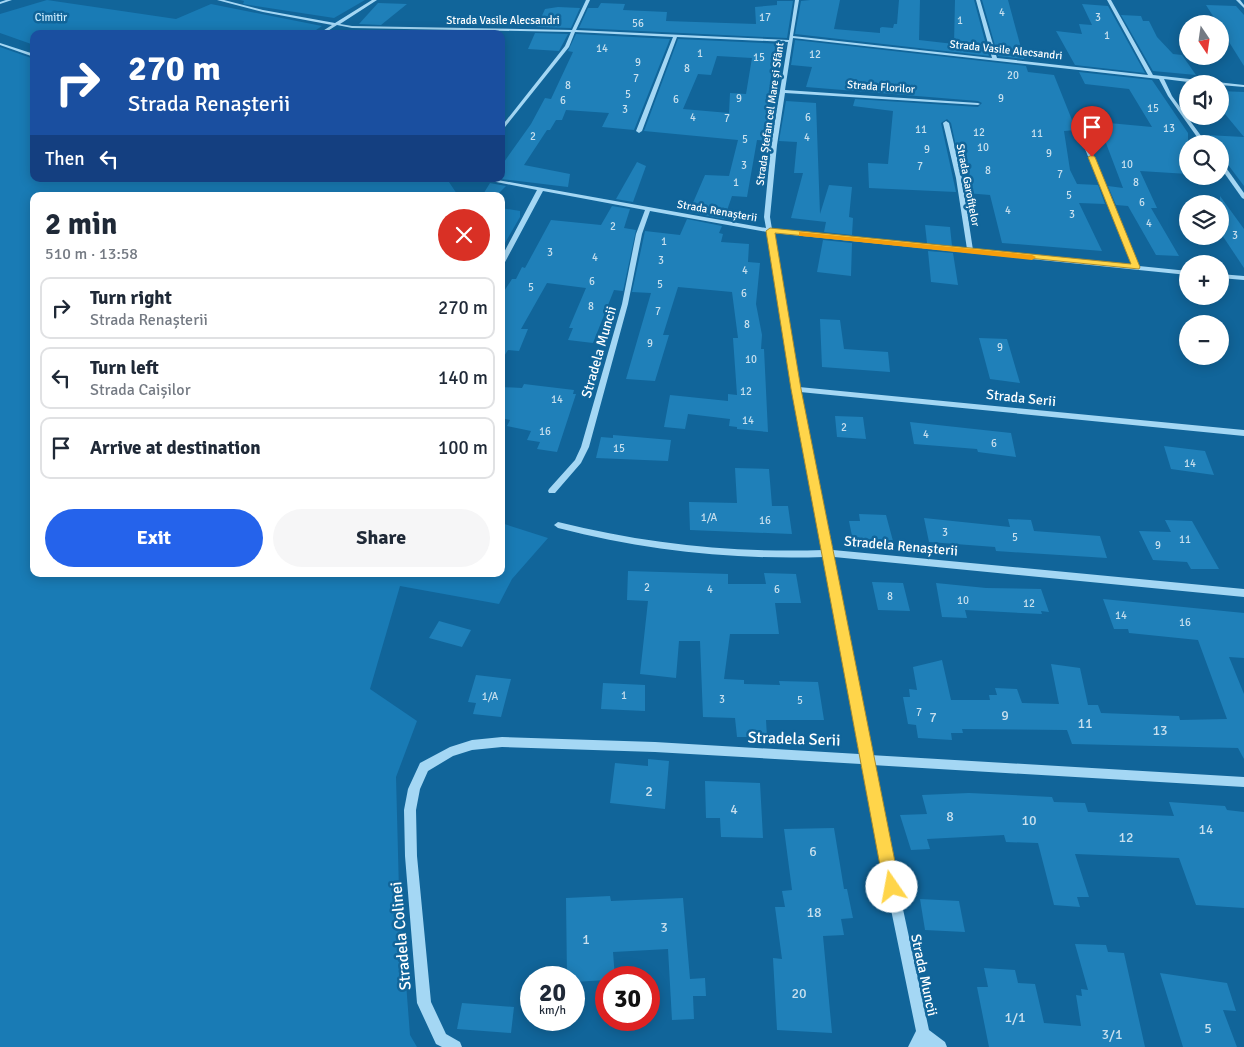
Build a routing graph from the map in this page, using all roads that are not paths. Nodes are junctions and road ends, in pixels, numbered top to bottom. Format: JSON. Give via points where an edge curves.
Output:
{"nodes":[{"id":1,"x":10,"y":0,"type":"edge"},
{"id":2,"x":220,"y":0,"type":"edge"},
{"id":3,"x":375,"y":0,"type":"edge"},
{"id":4,"x":588,"y":0,"type":"edge"},
{"id":5,"x":797,"y":0,"type":"edge"},
{"id":6,"x":978,"y":0,"type":"edge"},
{"id":7,"x":1109,"y":0,"type":"edge"},
{"id":8,"x":1238,"y":0,"type":"edge"},
{"id":9,"x":0,"y":3,"type":"edge"},
{"id":10,"x":1244,"y":7,"type":"edge"},
{"id":11,"x":334,"y":25,"type":"junction"},
{"id":12,"x":326,"y":30,"type":"edge"},
{"id":13,"x":452,"y":30,"type":"edge"},
{"id":14,"x":505,"y":30,"type":"edge"},
{"id":15,"x":575,"y":31,"type":"junction"},
{"id":16,"x":676,"y":35,"type":"junction"},
{"id":17,"x":790,"y":39,"type":"junction"},
{"id":18,"x":0,"y":44,"type":"edge"},
{"id":19,"x":30,"y":55,"type":"edge"},
{"id":20,"x":995,"y":59,"type":"junction"},
{"id":21,"x":1151,"y":76,"type":"junction"},
{"id":22,"x":1160,"y":77,"type":"junction"},
{"id":23,"x":1179,"y":79,"type":"edge"},
{"id":24,"x":1229,"y":85,"type":"edge"},
{"id":25,"x":1244,"y":86,"type":"edge"},
{"id":26,"x":782,"y":91,"type":"junction"},
{"id":27,"x":978,"y":104,"type":"dead end"},
{"id":28,"x":946,"y":123,"type":"dead end"},
{"id":29,"x":505,"y":126,"type":"edge"},
{"id":30,"x":639,"y":131,"type":"dead end"},
{"id":31,"x":1198,"y":135,"type":"edge"},
{"id":32,"x":1084,"y":139,"type":"dead end"},
{"id":33,"x":1229,"y":176,"type":"edge"},
{"id":34,"x":500,"y":182,"type":"edge"},
{"id":35,"x":542,"y":190,"type":"junction"},
{"id":36,"x":1244,"y":197,"type":"edge"},
{"id":37,"x":648,"y":209,"type":"junction"},
{"id":38,"x":770,"y":231,"type":"junction"},
{"id":39,"x":970,"y":251,"type":"junction"},
{"id":40,"x":505,"y":257,"type":"edge"},
{"id":41,"x":1136,"y":267,"type":"junction"},
{"id":42,"x":1179,"y":271,"type":"edge"},
{"id":43,"x":1229,"y":277,"type":"edge"},
{"id":44,"x":1244,"y":278,"type":"edge"},
{"id":45,"x":796,"y":389,"type":"junction"},
{"id":46,"x":1244,"y":433,"type":"edge"},
{"id":47,"x":552,"y":491,"type":"dead end"},
{"id":48,"x":558,"y":525,"type":"dead end"},
{"id":49,"x":829,"y":553,"type":"junction"},
{"id":50,"x":1244,"y":593,"type":"edge"},
{"id":51,"x":865,"y":758,"type":"junction"},
{"id":52,"x":1244,"y":782,"type":"edge"},
{"id":53,"x":410,"y":810,"type":"joint"},
{"id":54,"x":924,"y":1040,"type":"edge"},
{"id":55,"x":455,"y":1047,"type":"edge"},
{"id":56,"x":915,"y":1047,"type":"edge"},
{"id":57,"x":940,"y":1047,"type":"edge"}],
"edges":[{"from":1,"to":9,"type":"street"},
{"from":2,"to":11,"type":"street","name":"Strada Vasile Alecsandri"},
{"from":3,"to":11,"type":"street"},
{"from":4,"to":15,"type":"street"},
{"from":5,"to":17,"type":"street","name":"Strada Ștefan cel Mare și Sfânt"},
{"from":6,"to":20,"type":"street"},
{"from":7,"to":21,"type":"street"},
{"from":8,"to":10,"type":"street"},
{"from":11,"to":12,"type":"street"},
{"from":11,"to":13,"type":"street","name":"Strada Vasile Alecsandri"},
{"from":14,"to":15,"type":"street","name":"Strada Vasile Alecsandri"},
{"from":15,"to":16,"type":"street","name":"Strada Vasile Alecsandri"},
{"from":15,"to":29,"type":"street"},
{"from":16,"to":17,"type":"street","name":"Strada Vasile Alecsandri"},
{"from":16,"to":30,"type":"street"},
{"from":17,"to":20,"type":"street","name":"Strada Vasile Alecsandri"},
{"from":17,"to":26,"type":"street","name":"Strada Ștefan cel Mare și Sfânt"},
{"from":18,"to":19,"type":"street"},
{"from":20,"to":21,"type":"street","name":"Strada Vasile Alecsandri"},
{"from":21,"to":22,"type":"street","name":"Strada Vasile Alecsandri"},
{"from":22,"to":23,"type":"street","name":"Strada Vasile Alecsandri"},
{"from":22,"to":31,"type":"street"},
{"from":24,"to":25,"type":"street","name":"Strada Vasile Alecsandri"},
{"from":26,"to":27,"type":"street","name":"Strada Florilor"},
{"from":26,"to":38,"type":"street","name":"Strada Ștefan cel Mare și Sfânt","via":[[766,217]]},
{"from":28,"to":39,"type":"street","name":"Strada Garofițelor","via":[[959,178]]},
{"from":32,"to":41,"type":"street"},
{"from":33,"to":36,"type":"street"},
{"from":34,"to":35,"type":"street","name":"Strada Renașterii"},
{"from":35,"to":37,"type":"street","name":"Strada Renașterii"},
{"from":35,"to":40,"type":"street"},
{"from":37,"to":38,"type":"street","name":"Strada Renașterii"},
{"from":37,"to":47,"type":"street","name":"Stradela Muncii","via":[[585,447],[578,461]]},
{"from":38,"to":39,"type":"street","name":"Strada Renașterii"},
{"from":38,"to":45,"type":"street","name":"Strada Muncii"},
{"from":39,"to":41,"type":"street","name":"Strada Renașterii"},
{"from":41,"to":42,"type":"street","name":"Strada Renașterii"},
{"from":43,"to":44,"type":"street"},
{"from":45,"to":46,"type":"street","name":"Strada Serii"},
{"from":45,"to":49,"type":"street","name":"Strada Muncii"},
{"from":48,"to":49,"type":"street","name":"Stradela Renașterii","via":[[599,537],[704,550]]},
{"from":49,"to":50,"type":"street","name":"Stradela Renașterii"},
{"from":49,"to":51,"type":"street","name":"Strada Muncii"},
{"from":51,"to":52,"type":"street","name":"Stradela Serii"},
{"from":51,"to":53,"type":"street","name":"Stradela Serii","via":[[502,742],[472,745],[450,752],[424,767],[414,789]]},
{"from":51,"to":54,"type":"street","name":"Strada Muncii"},
{"from":53,"to":55,"type":"street","name":"Stradela Colinei","via":[[424,1003],[442,1039]]},
{"from":54,"to":56,"type":"street"},
{"from":54,"to":57,"type":"street"}]}
